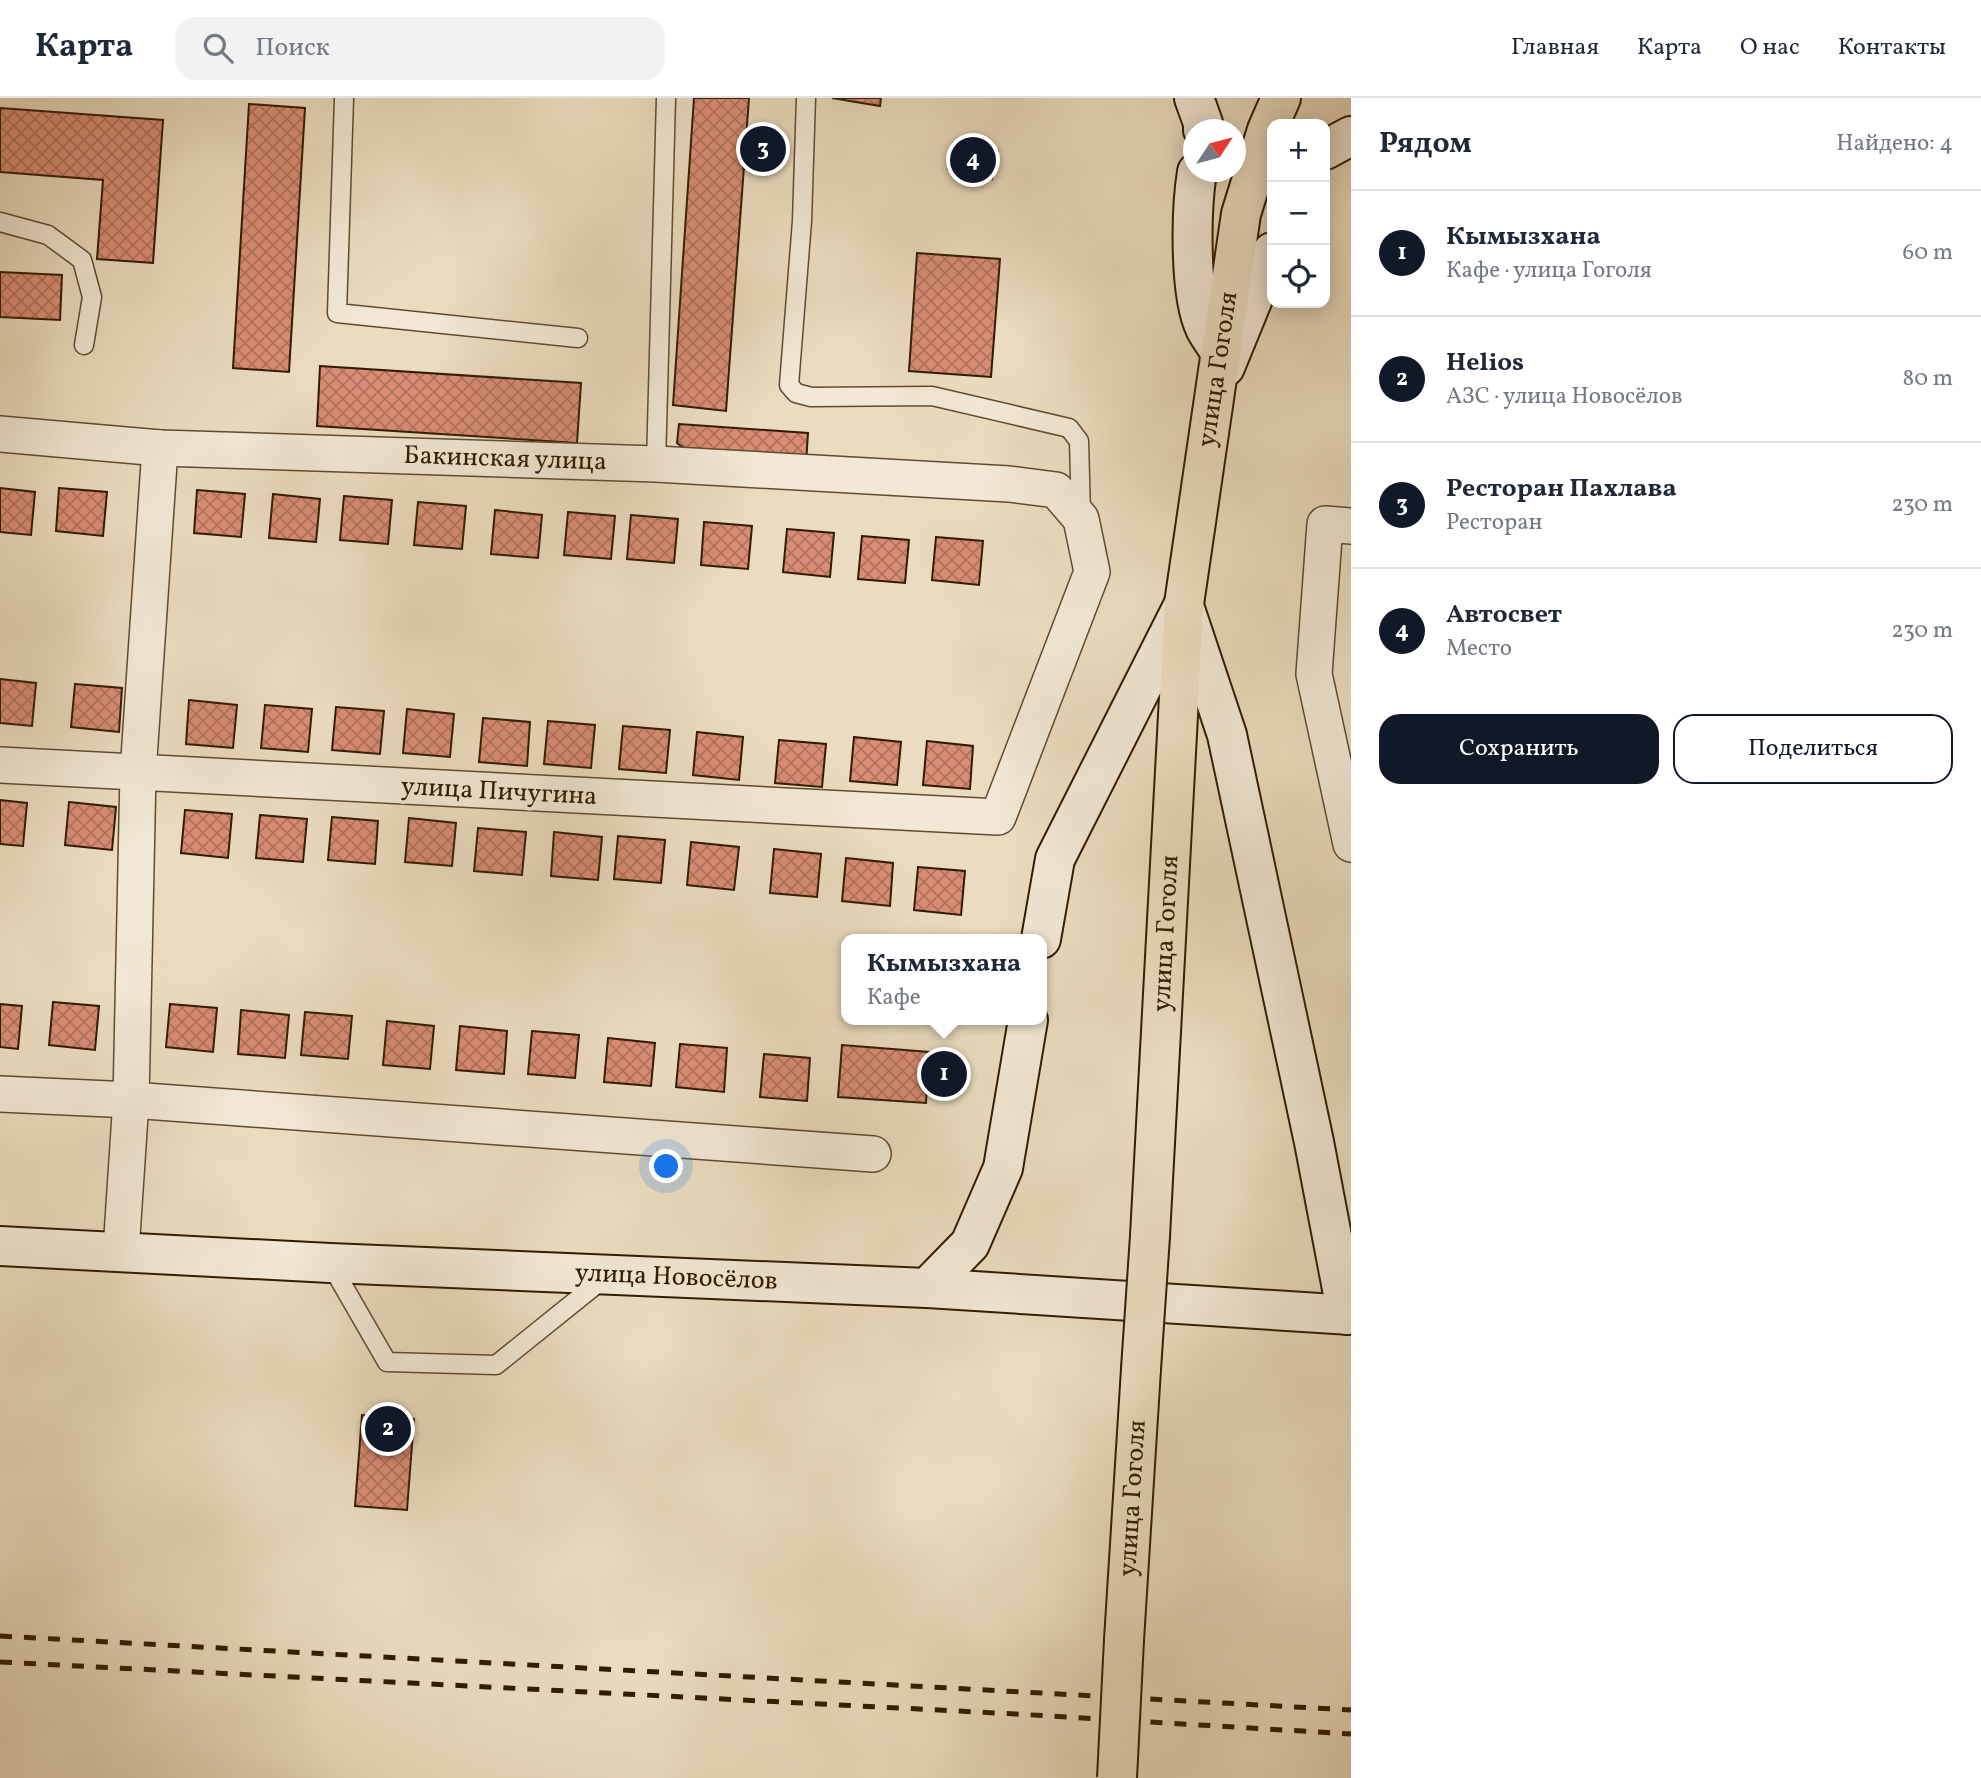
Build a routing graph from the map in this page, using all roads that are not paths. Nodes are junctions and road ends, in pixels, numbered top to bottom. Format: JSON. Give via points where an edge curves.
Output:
{"nodes":[{"id":1,"x":344,"y":98,"type":"edge"},
{"id":2,"x":666,"y":98,"type":"edge"},
{"id":3,"x":806,"y":98,"type":"edge"},
{"id":4,"x":1194,"y":98,"type":"edge"},
{"id":5,"x":1281,"y":98,"type":"edge"},
{"id":6,"x":1202,"y":119,"type":"edge"},
{"id":7,"x":1351,"y":136,"type":"edge"},
{"id":8,"x":1330,"y":147,"type":"edge"},
{"id":9,"x":1195,"y":182,"type":"edge"},
{"id":10,"x":0,"y":222,"type":"edge"},
{"id":11,"x":1267,"y":264,"type":"edge"},
{"id":12,"x":578,"y":338,"type":"dead end"},
{"id":13,"x":84,"y":345,"type":"dead end"},
{"id":14,"x":1219,"y":351,"type":"junction"},
{"id":15,"x":1214,"y":395,"type":"junction"},
{"id":16,"x":0,"y":434,"type":"edge"},
{"id":17,"x":160,"y":448,"type":"junction"},
{"id":18,"x":656,"y":464,"type":"junction"},
{"id":19,"x":1081,"y":519,"type":"junction"},
{"id":20,"x":1351,"y":526,"type":"edge"},
{"id":21,"x":1184,"y":604,"type":"junction"},
{"id":22,"x":0,"y":765,"type":"edge"},
{"id":23,"x":138,"y":773,"type":"junction"},
{"id":24,"x":1351,"y":835,"type":"edge"},
{"id":25,"x":1042,"y":934,"type":"edge"},
{"id":26,"x":1027,"y":1025,"type":"edge"},
{"id":27,"x":0,"y":1094,"type":"edge"},
{"id":28,"x":131,"y":1100,"type":"junction"},
{"id":29,"x":873,"y":1154,"type":"dead end"},
{"id":30,"x":0,"y":1246,"type":"edge"},
{"id":31,"x":121,"y":1251,"type":"junction"},
{"id":32,"x":330,"y":1263,"type":"junction"},
{"id":33,"x":608,"y":1274,"type":"junction"},
{"id":34,"x":927,"y":1288,"type":"junction"},
{"id":35,"x":1349,"y":1315,"type":"edge"},
{"id":36,"x":1116,"y":1778,"type":"edge"}],
"edges":[{"from":1,"to":12,"type":"lane","via":[[337,313]]},
{"from":2,"to":18,"type":"lane"},
{"from":3,"to":19,"type":"lane","via":[[789,385],[796,393],[811,397],[932,396],[1069,428],[1079,441]]},
{"from":4,"to":6,"type":"street"},
{"from":5,"to":14,"type":"highway","name":"улица Гоголя","via":[[1241,214]]},
{"from":7,"to":8,"type":"street"},
{"from":9,"to":14,"type":"street","via":[[1194,278],[1204,326]]},
{"from":10,"to":13,"type":"lane","via":[[48,235],[82,260],[92,297]]},
{"from":11,"to":15,"type":"street"},
{"from":14,"to":15,"type":"highway","name":"улица Гоголя"},
{"from":15,"to":21,"type":"highway","name":"улица Гоголя"},
{"from":16,"to":17,"type":"street","name":"Бакинская улица"},
{"from":17,"to":18,"type":"street","name":"Бакинская улица"},
{"from":17,"to":23,"type":"street"},
{"from":18,"to":19,"type":"street","name":"Бакинская улица","via":[[1056,490]]},
{"from":19,"to":23,"type":"street","name":"улица Пичугина","via":[[1092,572],[998,817]]},
{"from":20,"to":24,"type":"street","via":[[1325,524],[1314,674]]},
{"from":21,"to":25,"type":"street","via":[[1055,859]]},
{"from":21,"to":35,"type":"street","via":[[1227,735]]},
{"from":21,"to":36,"type":"highway","name":"улица Гоголя","bridge":true},
{"from":22,"to":23,"type":"street","name":"улица Пичугина"},
{"from":23,"to":28,"type":"street"},
{"from":26,"to":34,"type":"street","via":[[1003,1168],[970,1244]]},
{"from":27,"to":28,"type":"street"},
{"from":28,"to":29,"type":"street"},
{"from":28,"to":31,"type":"street"},
{"from":30,"to":31,"type":"street","name":"улица Новосёлов"},
{"from":31,"to":32,"type":"street","name":"улица Новосёлов"},
{"from":32,"to":33,"type":"street","name":"улица Новосёлов"},
{"from":32,"to":33,"type":"lane","via":[[387,1362],[496,1365]]},
{"from":33,"to":34,"type":"street","name":"улица Новосёлов"},
{"from":34,"to":35,"type":"street","name":"улица Новосёлов"}]}
